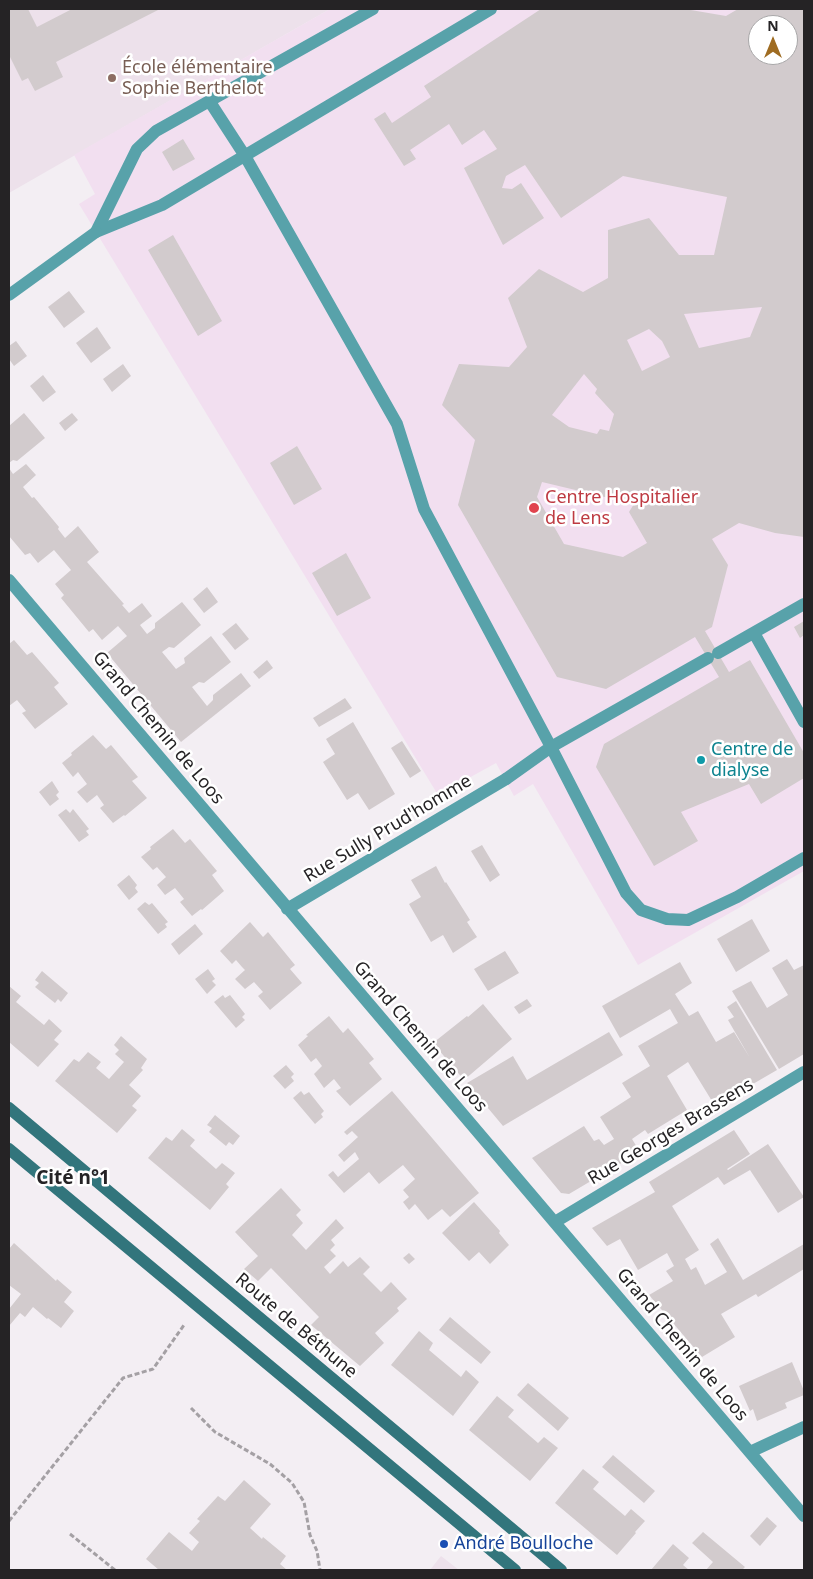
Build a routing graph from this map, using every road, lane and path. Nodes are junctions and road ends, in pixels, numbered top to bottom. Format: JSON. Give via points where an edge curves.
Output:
{"nodes":[{"id":1,"x":373,"y":9,"type":"edge"},
{"id":2,"x":491,"y":9,"type":"edge"},
{"id":3,"x":210,"y":102,"type":"junction"},
{"id":4,"x":245,"y":156,"type":"junction"},
{"id":5,"x":96,"y":232,"type":"junction"},
{"id":6,"x":9,"y":295,"type":"edge"},
{"id":7,"x":9,"y":580,"type":"edge"},
{"id":8,"x":804,"y":604,"type":"edge"},
{"id":9,"x":754,"y":633,"type":"junction"},
{"id":10,"x":804,"y":722,"type":"edge"},
{"id":11,"x":551,"y":746,"type":"junction"},
{"id":12,"x":804,"y":858,"type":"edge"},
{"id":13,"x":288,"y":909,"type":"junction"},
{"id":14,"x":804,"y":1072,"type":"edge"},
{"id":15,"x":9,"y":1108,"type":"edge"},
{"id":16,"x":9,"y":1149,"type":"edge"},
{"id":17,"x":555,"y":1222,"type":"junction"},
{"id":18,"x":198,"y":1307,"type":"junction"},
{"id":19,"x":191,"y":1408,"type":"dead end"},
{"id":20,"x":804,"y":1427,"type":"edge"},
{"id":21,"x":750,"y":1452,"type":"junction"},
{"id":22,"x":804,"y":1516,"type":"edge"},
{"id":23,"x":9,"y":1521,"type":"edge"},
{"id":24,"x":70,"y":1534,"type":"dead end"},
{"id":25,"x":115,"y":1570,"type":"edge"},
{"id":26,"x":320,"y":1570,"type":"edge"},
{"id":27,"x":515,"y":1570,"type":"edge"},
{"id":28,"x":561,"y":1570,"type":"edge"}],
"edges":[{"from":1,"to":3,"type":"street"},
{"from":2,"to":4,"type":"street"},
{"from":3,"to":4,"type":"street"},
{"from":3,"to":5,"type":"street","via":[[156,131],[137,150]]},
{"from":4,"to":5,"type":"street","via":[[162,205]]},
{"from":4,"to":11,"type":"street","via":[[397,424],[424,509]]},
{"from":5,"to":6,"type":"street"},
{"from":7,"to":13,"type":"street","name":"Grand Chemin de Loos"},
{"from":8,"to":9,"type":"street","name":"Rue Sully Prud'homme"},
{"from":9,"to":10,"type":"street"},
{"from":9,"to":11,"type":"street","name":"Rue Sully Prud'homme"},
{"from":11,"to":12,"type":"street","via":[[626,893],[641,910],[667,919],[688,920],[737,897]]},
{"from":11,"to":13,"type":"street","name":"Rue Sully Prud'homme","via":[[506,779]]},
{"from":13,"to":17,"type":"street","name":"Grand Chemin de Loos"},
{"from":14,"to":17,"type":"street","name":"Rue Georges Brassens"},
{"from":15,"to":28,"type":"main road","name":"Route de Béthune"},
{"from":16,"to":18,"type":"main road"},
{"from":17,"to":21,"type":"street","name":"Grand Chemin de Loos"},
{"from":18,"to":23,"type":"path","via":[[153,1369],[123,1378]]},
{"from":18,"to":27,"type":"main road"},
{"from":19,"to":26,"type":"path","via":[[215,1432],[270,1464],[292,1483],[304,1502]]},
{"from":20,"to":21,"type":"street"},
{"from":21,"to":22,"type":"street","name":"Grand Chemin de Loos"},
{"from":24,"to":25,"type":"path"}]}
